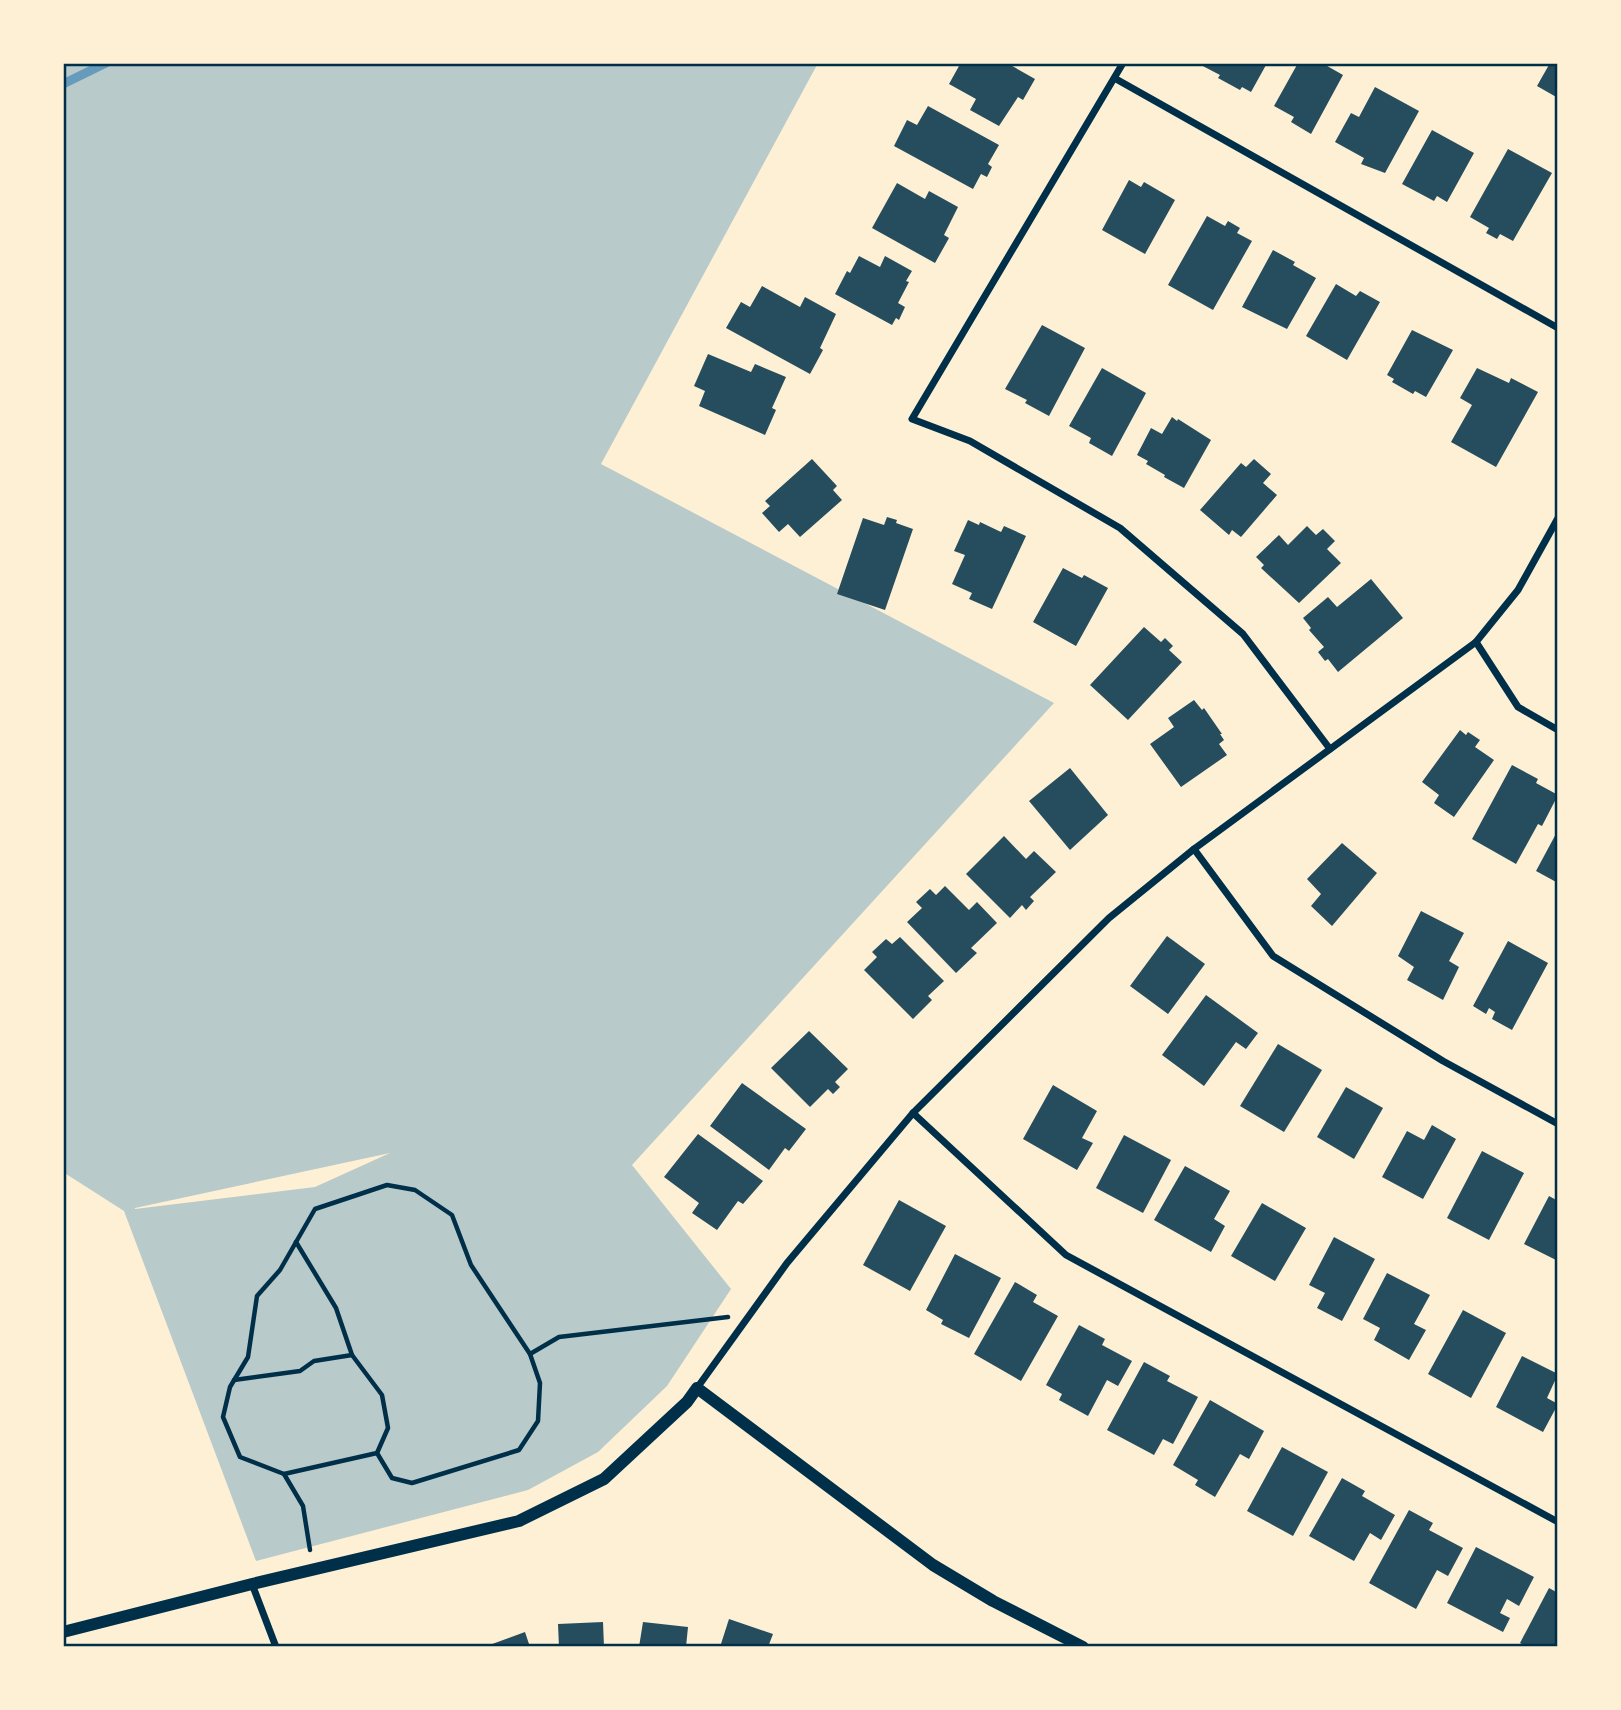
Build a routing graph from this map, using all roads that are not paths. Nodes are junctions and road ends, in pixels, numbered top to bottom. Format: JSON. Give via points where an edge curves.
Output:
{"nodes":[{"id":1,"x":1123,"y":63,"type":"edge"},
{"id":2,"x":1116,"y":79,"type":"junction"},
{"id":3,"x":1558,"y":328,"type":"edge"},
{"id":4,"x":1558,"y":518,"type":"edge"},
{"id":5,"x":1476,"y":642,"type":"junction"},
{"id":6,"x":1558,"y":730,"type":"edge"},
{"id":7,"x":1330,"y":749,"type":"junction"},
{"id":8,"x":1194,"y":849,"type":"junction"},
{"id":9,"x":913,"y":1113,"type":"junction"},
{"id":10,"x":1558,"y":1124,"type":"edge"},
{"id":11,"x":697,"y":1388,"type":"junction"},
{"id":12,"x":1558,"y":1522,"type":"edge"},
{"id":13,"x":252,"y":1584,"type":"junction"},
{"id":14,"x":63,"y":1632,"type":"edge"},
{"id":15,"x":276,"y":1647,"type":"edge"},
{"id":16,"x":1083,"y":1647,"type":"edge"}],
"edges":[{"from":1,"to":2,"type":"street"},
{"from":2,"to":3,"type":"street"},
{"from":2,"to":7,"type":"street","via":[[912,419],[970,442],[1120,528],[1243,634]]},
{"from":4,"to":5,"type":"street","via":[[1518,590]]},
{"from":5,"to":6,"type":"street","via":[[1518,707]]},
{"from":5,"to":7,"type":"street"},
{"from":7,"to":8,"type":"street"},
{"from":8,"to":9,"type":"street","via":[[1109,918]]},
{"from":8,"to":10,"type":"street","via":[[1273,956],[1443,1061]]},
{"from":9,"to":11,"type":"street","via":[[787,1263]]},
{"from":9,"to":12,"type":"street","via":[[1066,1255]]},
{"from":11,"to":13,"type":"street","via":[[604,1479],[519,1521]]},
{"from":11,"to":16,"type":"street","via":[[933,1565]]},
{"from":13,"to":14,"type":"street"},
{"from":13,"to":15,"type":"street"}]}
